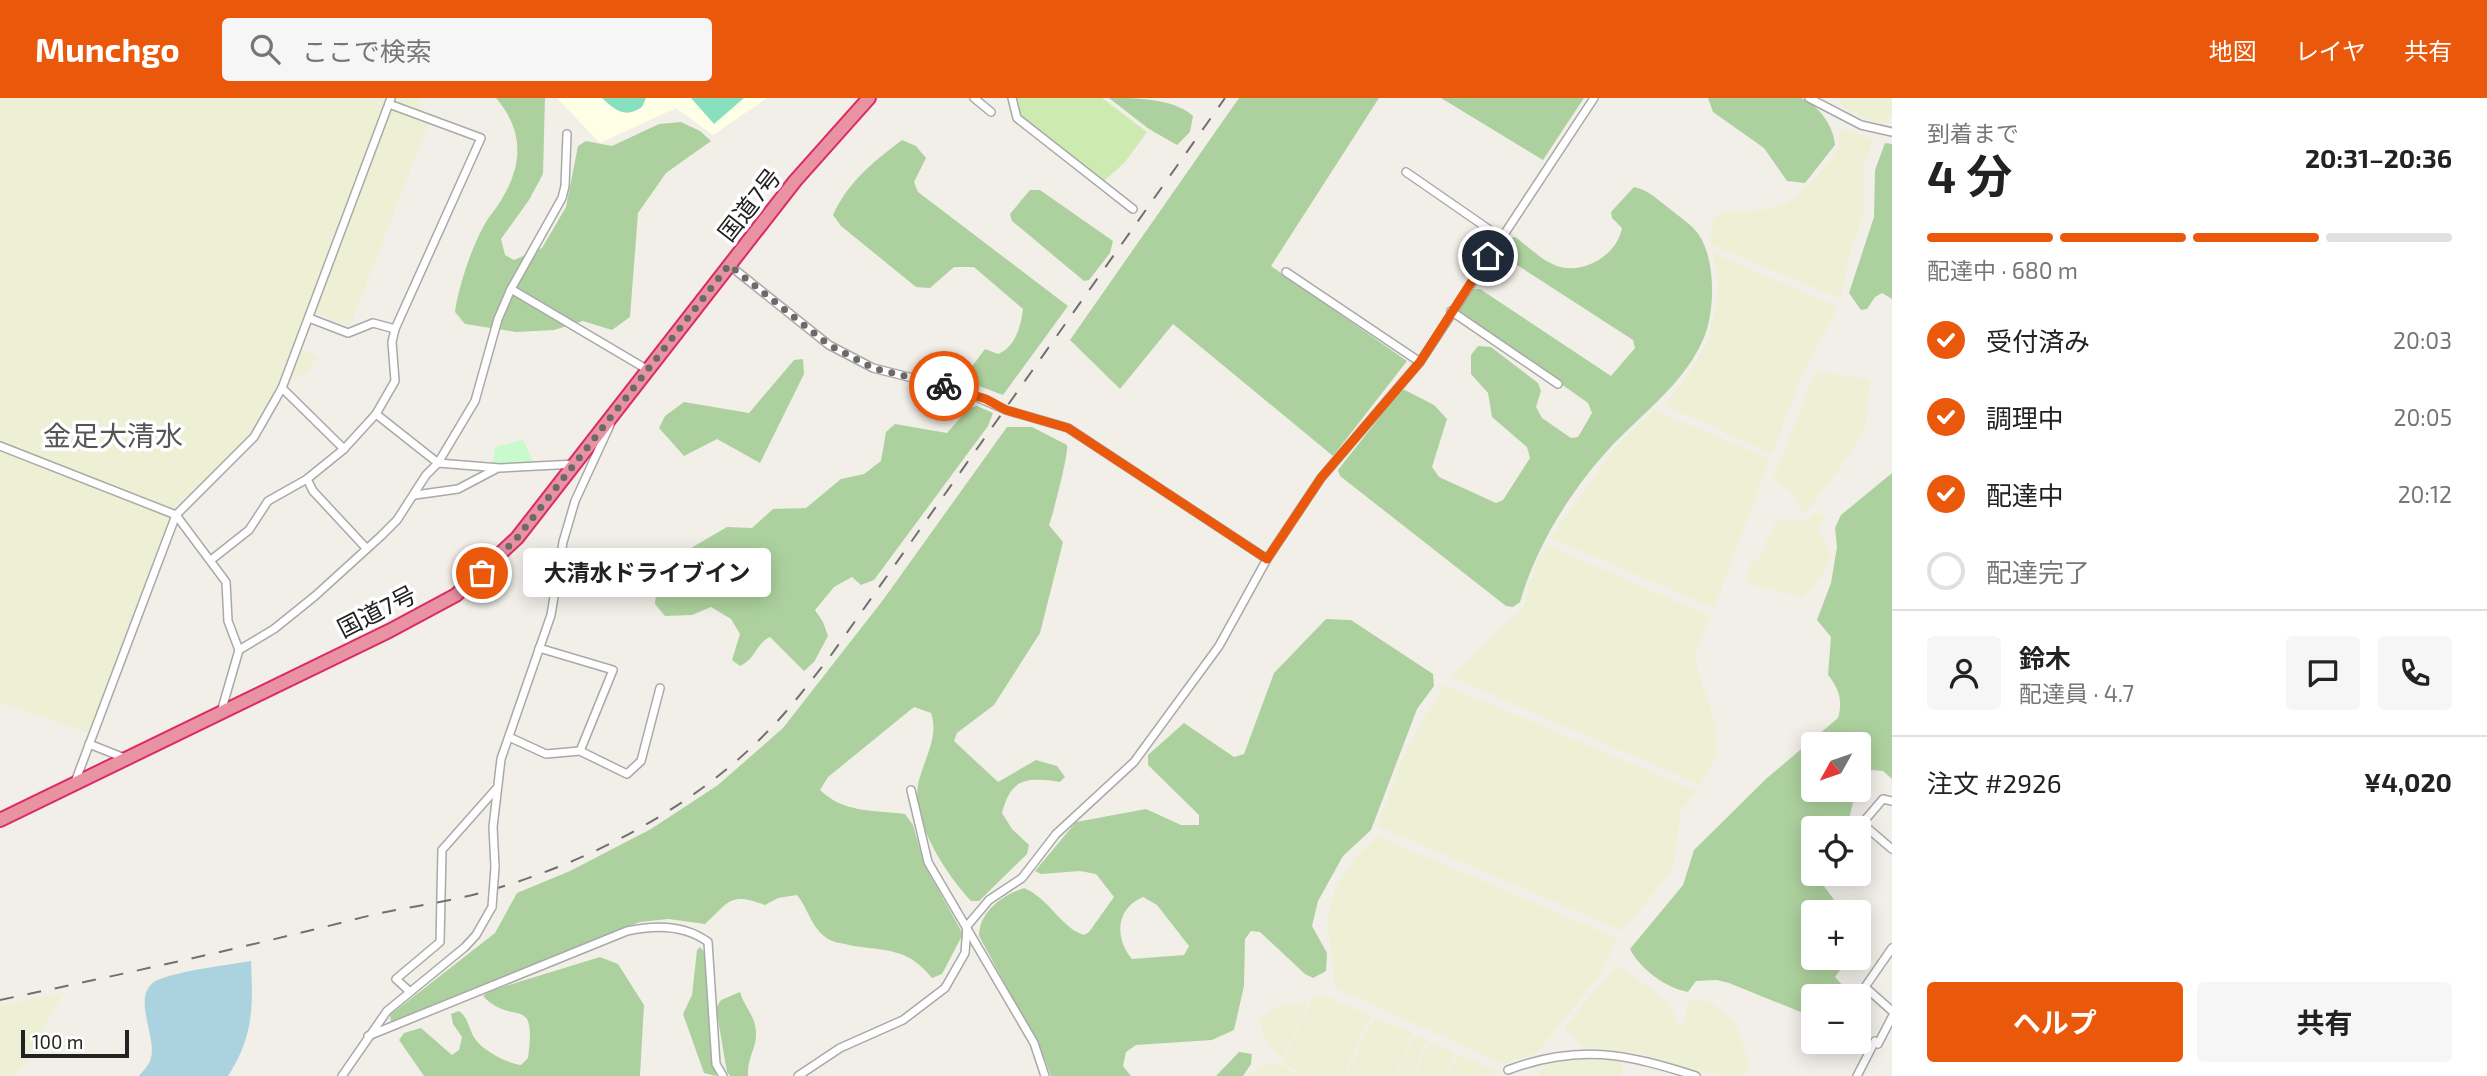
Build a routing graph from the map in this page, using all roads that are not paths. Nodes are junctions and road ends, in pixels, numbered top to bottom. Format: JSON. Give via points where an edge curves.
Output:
{"nodes":[{"id":1,"x":869,"y":98,"type":"edge"},
{"id":2,"x":974,"y":98,"type":"edge"},
{"id":3,"x":1012,"y":98,"type":"edge"},
{"id":4,"x":1594,"y":98,"type":"edge"},
{"id":5,"x":1809,"y":98,"type":"edge"},
{"id":6,"x":390,"y":101,"type":"edge"},
{"id":7,"x":991,"y":111,"type":"dead end"},
{"id":8,"x":1892,"y":132,"type":"edge"},
{"id":9,"x":567,"y":134,"type":"dead end"},
{"id":10,"x":1406,"y":172,"type":"dead end"},
{"id":11,"x":1133,"y":209,"type":"dead end"},
{"id":12,"x":1500,"y":237,"type":"junction"},
{"id":13,"x":729,"y":265,"type":"junction"},
{"id":14,"x":1286,"y":272,"type":"dead end"},
{"id":15,"x":511,"y":289,"type":"junction"},
{"id":16,"x":1451,"y":311,"type":"junction"},
{"id":17,"x":309,"y":318,"type":"junction"},
{"id":18,"x":395,"y":330,"type":"junction"},
{"id":19,"x":1420,"y":362,"type":"junction"},
{"id":20,"x":648,"y":370,"type":"junction"},
{"id":21,"x":1558,"y":384,"type":"dead end"},
{"id":22,"x":282,"y":388,"type":"junction"},
{"id":23,"x":376,"y":414,"type":"junction"},
{"id":24,"x":613,"y":418,"type":"junction"},
{"id":25,"x":0,"y":446,"type":"edge"},
{"id":26,"x":344,"y":449,"type":"junction"},
{"id":27,"x":438,"y":463,"type":"junction"},
{"id":28,"x":577,"y":464,"type":"junction"},
{"id":29,"x":500,"y":468,"type":"junction"},
{"id":30,"x":307,"y":479,"type":"junction"},
{"id":31,"x":415,"y":495,"type":"junction"},
{"id":32,"x":176,"y":515,"type":"junction"},
{"id":33,"x":366,"y":548,"type":"junction"},
{"id":34,"x":1267,"y":559,"type":"junction"},
{"id":35,"x":211,"y":560,"type":"junction"},
{"id":36,"x":539,"y":648,"type":"junction"},
{"id":37,"x":239,"y":650,"type":"junction"},
{"id":38,"x":660,"y":688,"type":"dead end"},
{"id":39,"x":221,"y":713,"type":"junction"},
{"id":40,"x":509,"y":737,"type":"junction"},
{"id":41,"x":89,"y":744,"type":"junction"},
{"id":42,"x":580,"y":751,"type":"junction"},
{"id":43,"x":128,"y":759,"type":"junction"},
{"id":44,"x":74,"y":785,"type":"junction"},
{"id":45,"x":496,"y":789,"type":"junction"},
{"id":46,"x":911,"y":790,"type":"dead end"},
{"id":47,"x":1892,"y":801,"type":"edge"},
{"id":48,"x":0,"y":820,"type":"edge"},
{"id":49,"x":1892,"y":849,"type":"edge"},
{"id":50,"x":967,"y":926,"type":"junction"},
{"id":51,"x":1892,"y":948,"type":"edge"},
{"id":52,"x":408,"y":990,"type":"junction"},
{"id":53,"x":1892,"y":1011,"type":"edge"},
{"id":54,"x":1892,"y":1017,"type":"edge"},
{"id":55,"x":368,"y":1036,"type":"junction"},
{"id":56,"x":1508,"y":1070,"type":"dead end"},
{"id":57,"x":342,"y":1076,"type":"edge"},
{"id":58,"x":723,"y":1076,"type":"edge"},
{"id":59,"x":798,"y":1076,"type":"edge"},
{"id":60,"x":1045,"y":1076,"type":"edge"},
{"id":61,"x":1696,"y":1076,"type":"edge"},
{"id":62,"x":1857,"y":1076,"type":"edge"}],
"edges":[{"from":1,"to":13,"type":"highway","name":"国道7号"},
{"from":2,"to":7,"type":"street"},
{"from":3,"to":11,"type":"street","via":[[1017,118]]},
{"from":4,"to":12,"type":"street"},
{"from":5,"to":8,"type":"street","via":[[1861,125]]},
{"from":6,"to":17,"type":"street"},
{"from":6,"to":18,"type":"street","via":[[481,138]]},
{"from":9,"to":15,"type":"street","via":[[562,198]]},
{"from":10,"to":12,"type":"street"},
{"from":12,"to":16,"type":"street"},
{"from":13,"to":20,"type":"highway","name":"国道7号"},
{"from":13,"to":34,"type":"street","via":[[829,345],[873,368],[960,390],[1006,410],[1068,428]]},
{"from":14,"to":19,"type":"street"},
{"from":15,"to":20,"type":"street"},
{"from":15,"to":27,"type":"street","via":[[475,401]]},
{"from":16,"to":19,"type":"street"},
{"from":16,"to":21,"type":"street"},
{"from":17,"to":18,"type":"street","via":[[348,333],[373,323]]},
{"from":17,"to":22,"type":"street"},
{"from":18,"to":23,"type":"street","via":[[391,342],[395,381]]},
{"from":19,"to":34,"type":"street","via":[[1321,478]]},
{"from":20,"to":24,"type":"highway","name":"国道7号"},
{"from":22,"to":26,"type":"street"},
{"from":22,"to":32,"type":"street","via":[[254,437]]},
{"from":23,"to":26,"type":"street"},
{"from":23,"to":27,"type":"street"},
{"from":24,"to":28,"type":"highway","name":"国道7号"},
{"from":24,"to":36,"type":"street","via":[[575,501],[551,615]]},
{"from":25,"to":32,"type":"street"},
{"from":26,"to":30,"type":"street"},
{"from":27,"to":29,"type":"street"},
{"from":27,"to":31,"type":"street"},
{"from":28,"to":29,"type":"street"},
{"from":28,"to":39,"type":"highway","name":"国道7号","via":[[517,538],[456,595]]},
{"from":29,"to":31,"type":"street","via":[[458,489]]},
{"from":30,"to":33,"type":"street"},
{"from":30,"to":35,"type":"street","via":[[268,501],[249,530]]},
{"from":31,"to":33,"type":"street","via":[[397,520]]},
{"from":32,"to":35,"type":"street"},
{"from":32,"to":41,"type":"street"},
{"from":33,"to":37,"type":"street","via":[[274,629]]},
{"from":34,"to":50,"type":"street","via":[[1219,646],[1134,762],[1056,834],[1022,878],[989,900]]},
{"from":35,"to":37,"type":"street","via":[[226,582],[228,621]]},
{"from":36,"to":40,"type":"street"},
{"from":36,"to":42,"type":"street","via":[[612,670]]},
{"from":37,"to":39,"type":"street"},
{"from":38,"to":42,"type":"street","via":[[641,761],[628,774]]},
{"from":39,"to":43,"type":"highway","name":"国道7号"},
{"from":40,"to":42,"type":"street","via":[[546,754]]},
{"from":40,"to":45,"type":"street"},
{"from":41,"to":43,"type":"street"},
{"from":41,"to":44,"type":"street"},
{"from":43,"to":44,"type":"highway","name":"国道7号"},
{"from":44,"to":48,"type":"highway","name":"国道7号"},
{"from":45,"to":52,"type":"street","bridge":true,"via":[[492,907],[465,947]]},
{"from":45,"to":52,"type":"street","via":[[442,850],[440,943],[397,979]]},
{"from":46,"to":50,"type":"street","via":[[928,862]]},
{"from":47,"to":49,"type":"street","via":[[1883,799],[1865,820],[1865,826]]},
{"from":50,"to":59,"type":"street","via":[[965,953],[945,988],[903,1020],[840,1048]]},
{"from":50,"to":60,"type":"street","via":[[1034,1043]]},
{"from":51,"to":53,"type":"street","via":[[1865,987]]},
{"from":52,"to":55,"type":"street"},
{"from":54,"to":62,"type":"street"},
{"from":55,"to":57,"type":"street"},
{"from":55,"to":58,"type":"street","via":[[627,931],[669,927],[708,942],[716,1064]]},
{"from":56,"to":61,"type":"street","via":[[1553,1056],[1605,1054]]}]}
